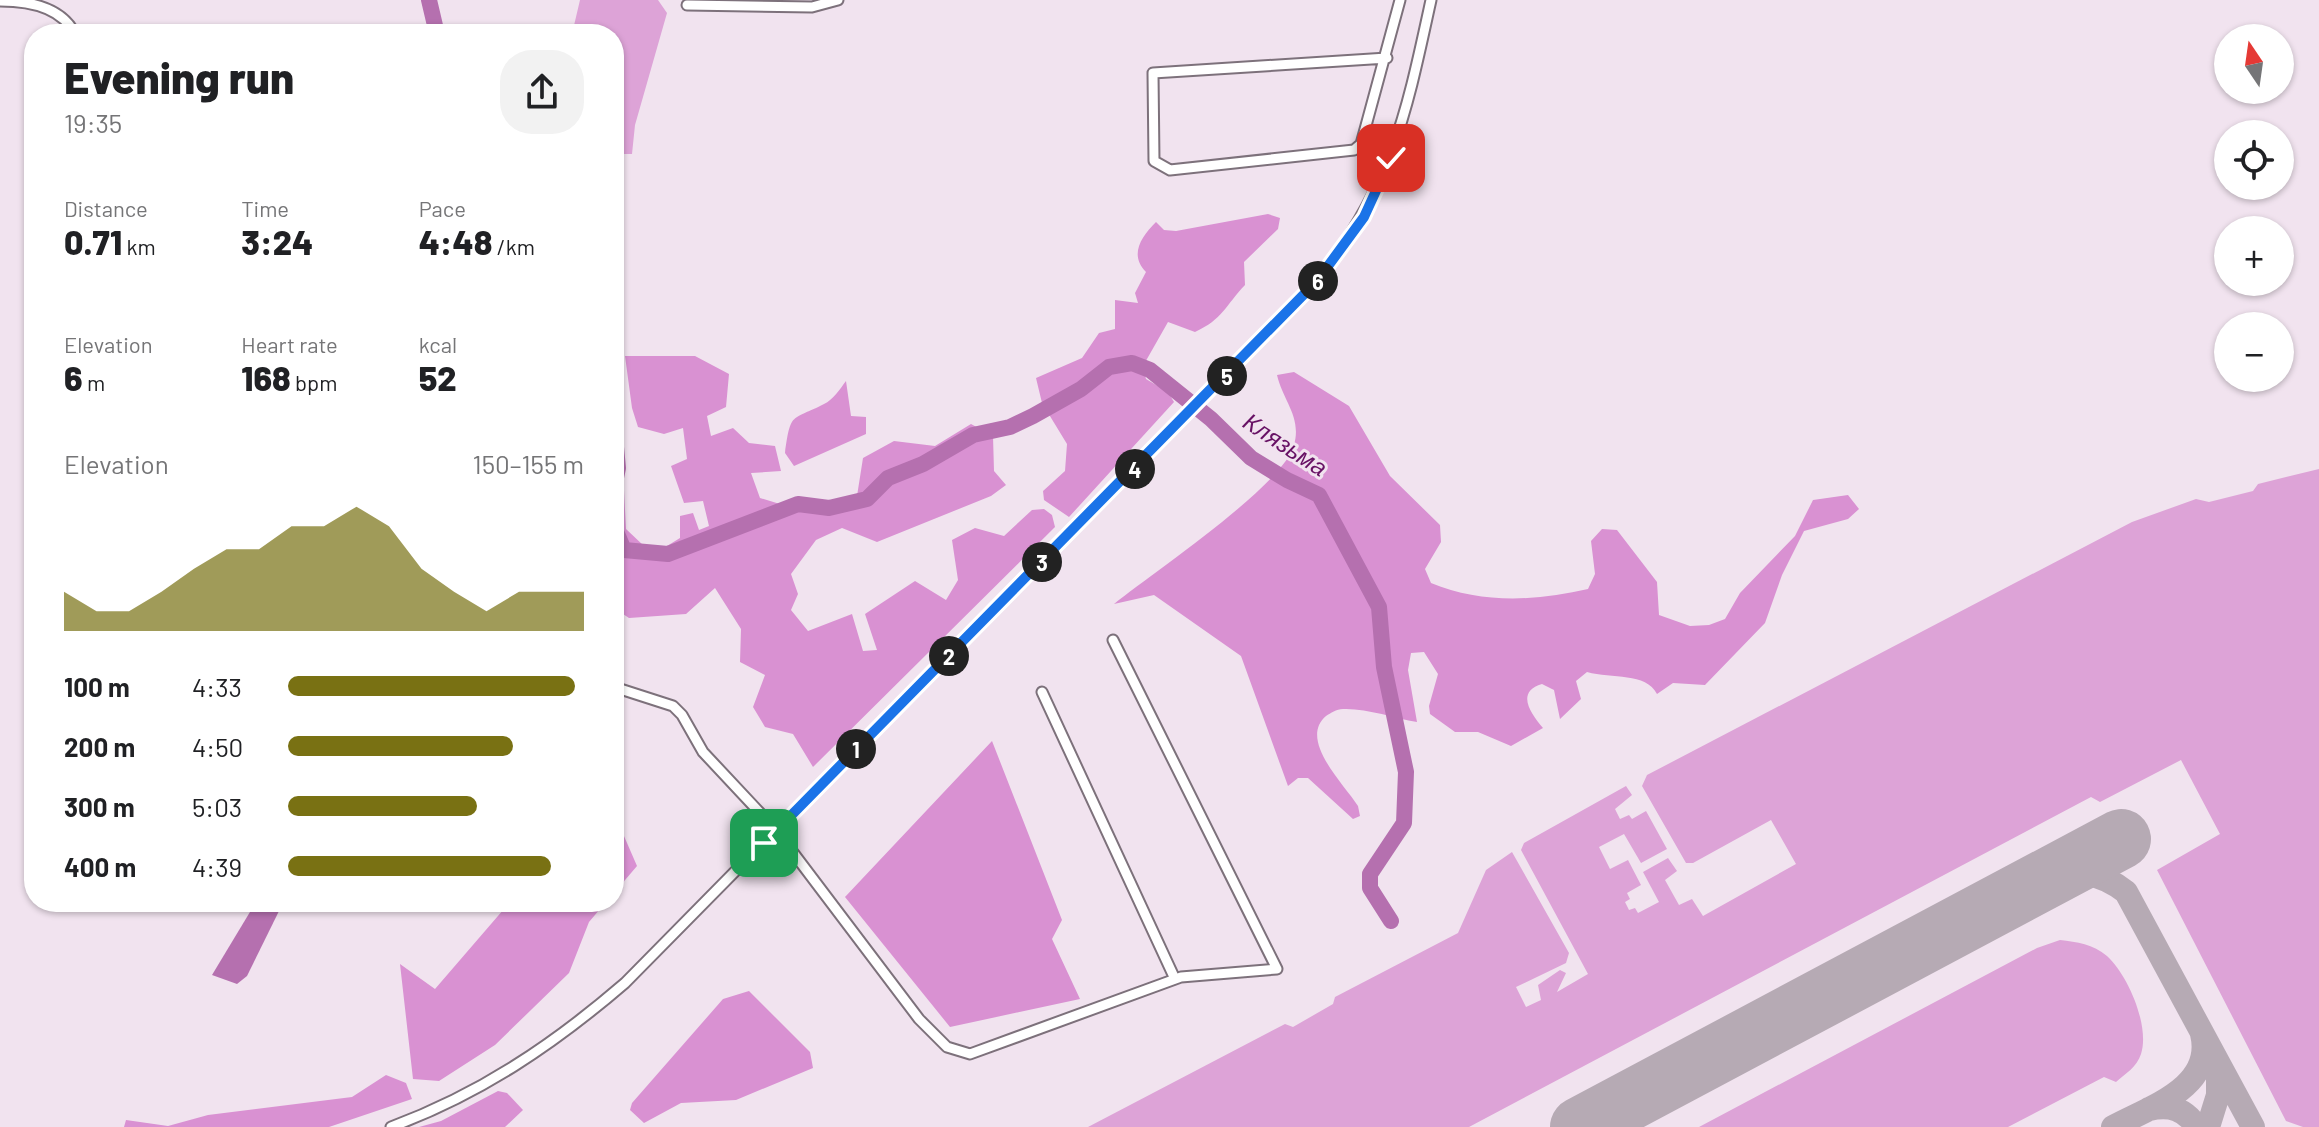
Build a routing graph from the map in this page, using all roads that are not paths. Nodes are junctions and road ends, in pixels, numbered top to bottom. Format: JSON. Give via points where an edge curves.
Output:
{"nodes":[{"id":1,"x":838,"y":0,"type":"edge"},
{"id":2,"x":1400,"y":0,"type":"edge"},
{"id":3,"x":1431,"y":0,"type":"edge"},
{"id":4,"x":0,"y":1,"type":"edge"},
{"id":5,"x":687,"y":5,"type":"dead end"},
{"id":6,"x":69,"y":24,"type":"edge"},
{"id":7,"x":1387,"y":58,"type":"junction"},
{"id":8,"x":1113,"y":640,"type":"dead end"},
{"id":9,"x":624,"y":690,"type":"edge"},
{"id":10,"x":1042,"y":692,"type":"dead end"},
{"id":11,"x":776,"y":830,"type":"junction"},
{"id":12,"x":1175,"y":979,"type":"junction"},
{"id":13,"x":391,"y":1127,"type":"edge"}],
"edges":[{"from":1,"to":5,"type":"street","via":[[812,7]]},
{"from":2,"to":7,"type":"street"},
{"from":3,"to":11,"type":"street","via":[[1391,158],[1364,217],[1317,281]]},
{"from":4,"to":6,"type":"street","via":[[44,7]]},
{"from":7,"to":7,"type":"street","via":[[1361,144],[1354,150],[1170,170],[1154,161],[1153,73]]},
{"from":8,"to":12,"type":"street","via":[[1277,969]]},
{"from":9,"to":11,"type":"street","via":[[673,706],[703,752]]},
{"from":10,"to":12,"type":"street"},
{"from":11,"to":12,"type":"street","via":[[919,1019],[947,1047],[970,1054]]},
{"from":11,"to":13,"type":"street","via":[[582,1020],[490,1084]]}]}
